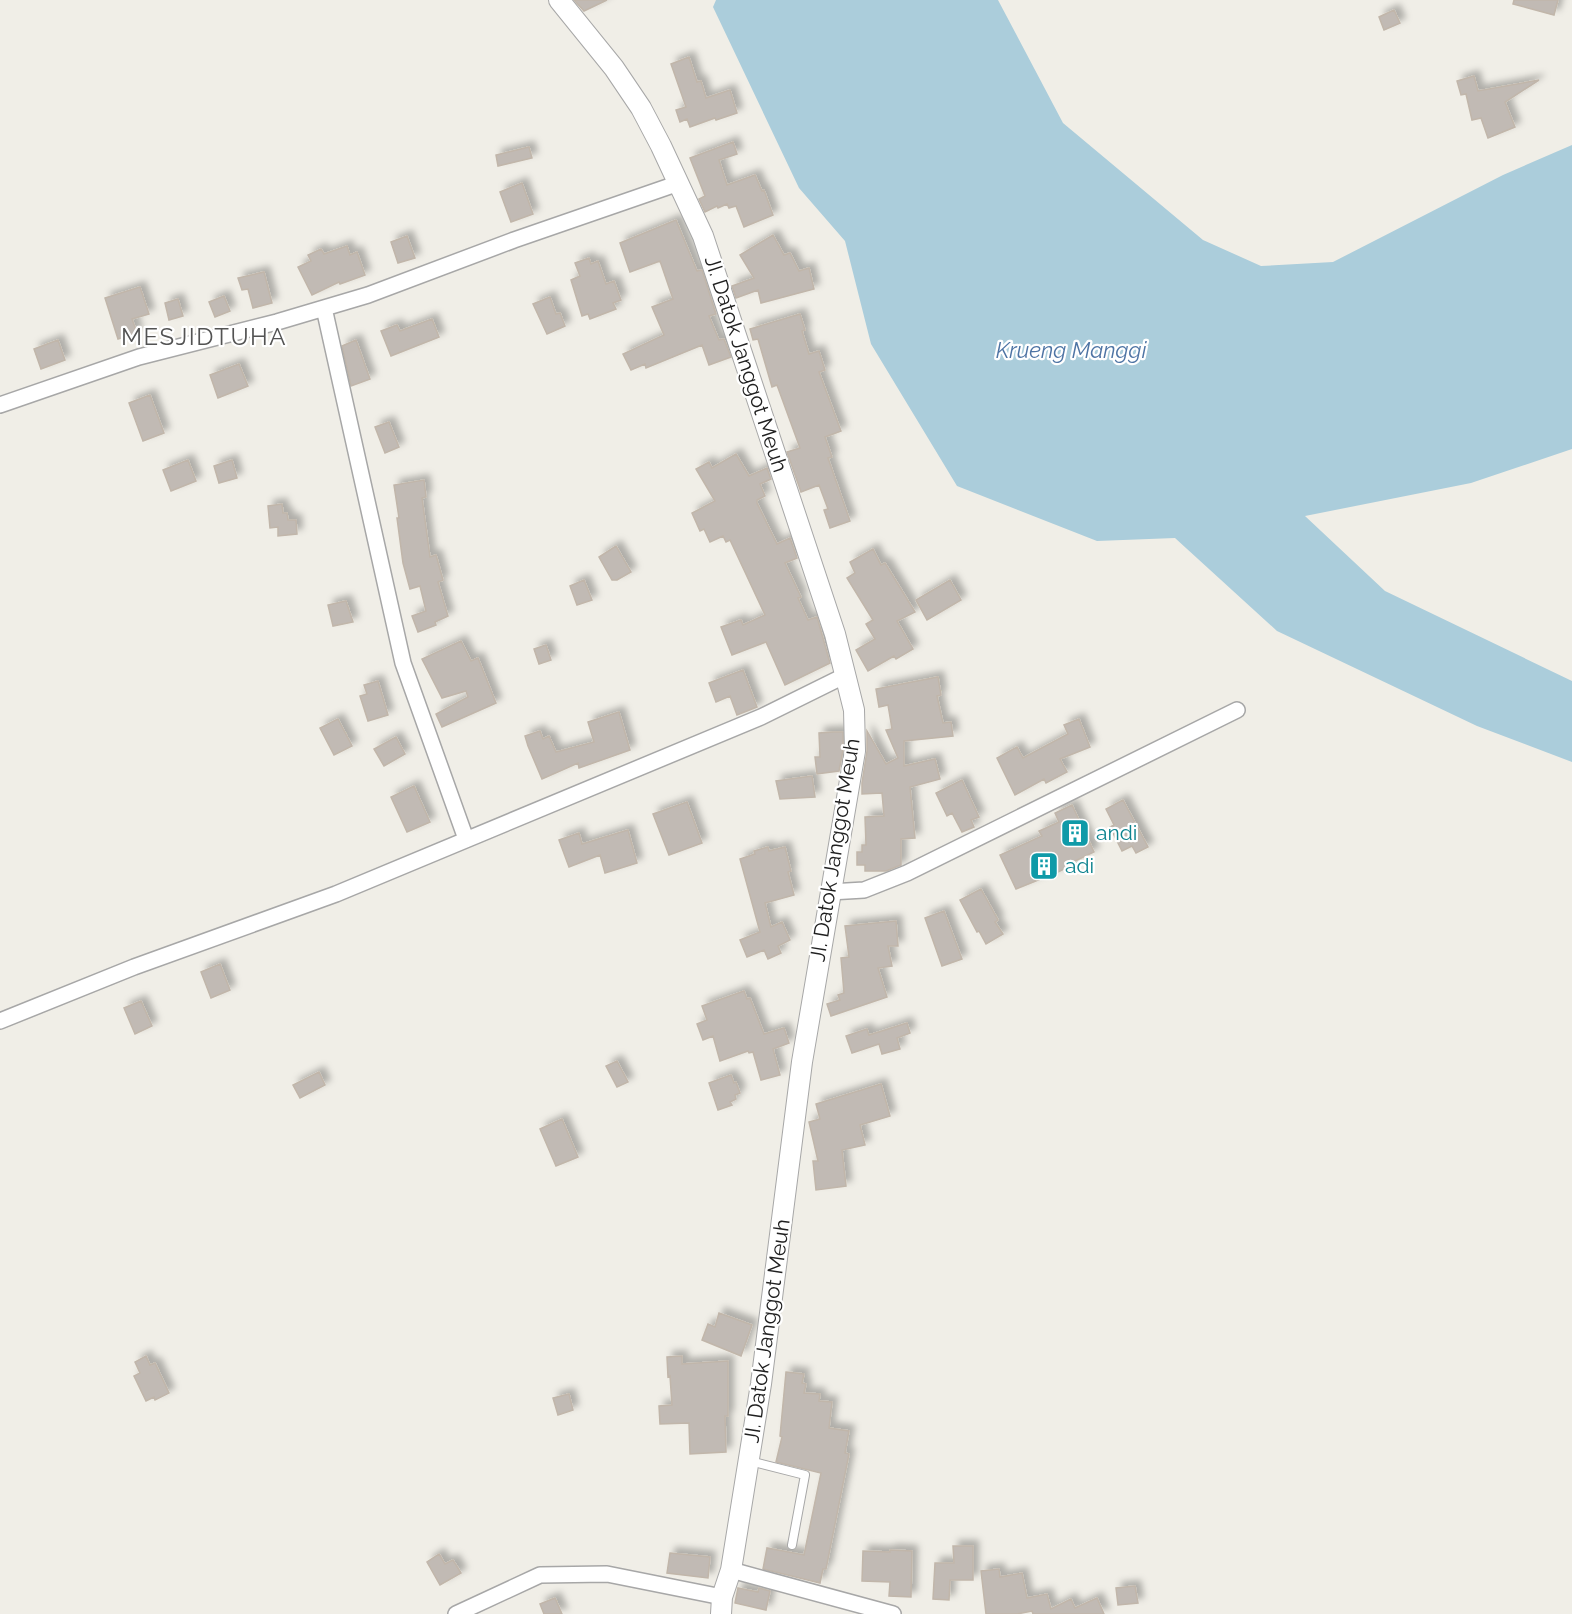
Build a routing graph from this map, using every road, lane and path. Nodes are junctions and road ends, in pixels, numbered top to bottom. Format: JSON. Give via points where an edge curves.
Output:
{"nodes":[{"id":1,"x":559,"y":0,"type":"edge"},
{"id":2,"x":679,"y":183,"type":"junction"},
{"id":3,"x":324,"y":309,"type":"junction"},
{"id":4,"x":0,"y":405,"type":"edge"},
{"id":5,"x":846,"y":675,"type":"junction"},
{"id":6,"x":1237,"y":710,"type":"dead end"},
{"id":7,"x":466,"y":839,"type":"junction"},
{"id":8,"x":830,"y":892,"type":"junction"},
{"id":9,"x":0,"y":1021,"type":"edge"},
{"id":10,"x":749,"y":1460,"type":"junction"},
{"id":11,"x":792,"y":1545,"type":"dead end"},
{"id":12,"x":731,"y":1570,"type":"junction"},
{"id":13,"x":722,"y":1606,"type":"edge"},
{"id":14,"x":456,"y":1614,"type":"edge"},
{"id":15,"x":893,"y":1614,"type":"edge"}],
"edges":[{"from":1,"to":2,"type":"street","name":"JI. Datok Janggot Meuh","via":[[641,108]]},
{"from":2,"to":3,"type":"street"},
{"from":2,"to":5,"type":"street","name":"JI. Datok Janggot Meuh","via":[[730,313]]},
{"from":3,"to":4,"type":"street","via":[[139,357]]},
{"from":3,"to":7,"type":"street","via":[[402,663]]},
{"from":5,"to":7,"type":"street","via":[[761,717]]},
{"from":5,"to":8,"type":"street","name":"JI. Datok Janggot Meuh","via":[[854,710],[855,751]]},
{"from":6,"to":8,"type":"street","via":[[907,873],[864,890]]},
{"from":7,"to":9,"type":"street","via":[[336,894],[134,967]]},
{"from":8,"to":10,"type":"street","name":"JI. Datok Janggot Meuh","via":[[802,1062]]},
{"from":10,"to":11,"type":"lane","via":[[805,1475]]},
{"from":10,"to":12,"type":"street","name":"JI. Datok Janggot Meuh"},
{"from":12,"to":13,"type":"street","name":"JI. Datok Janggot Meuh"},
{"from":12,"to":15,"type":"street"},
{"from":13,"to":14,"type":"street","via":[[606,1574],[540,1575]]}]}
